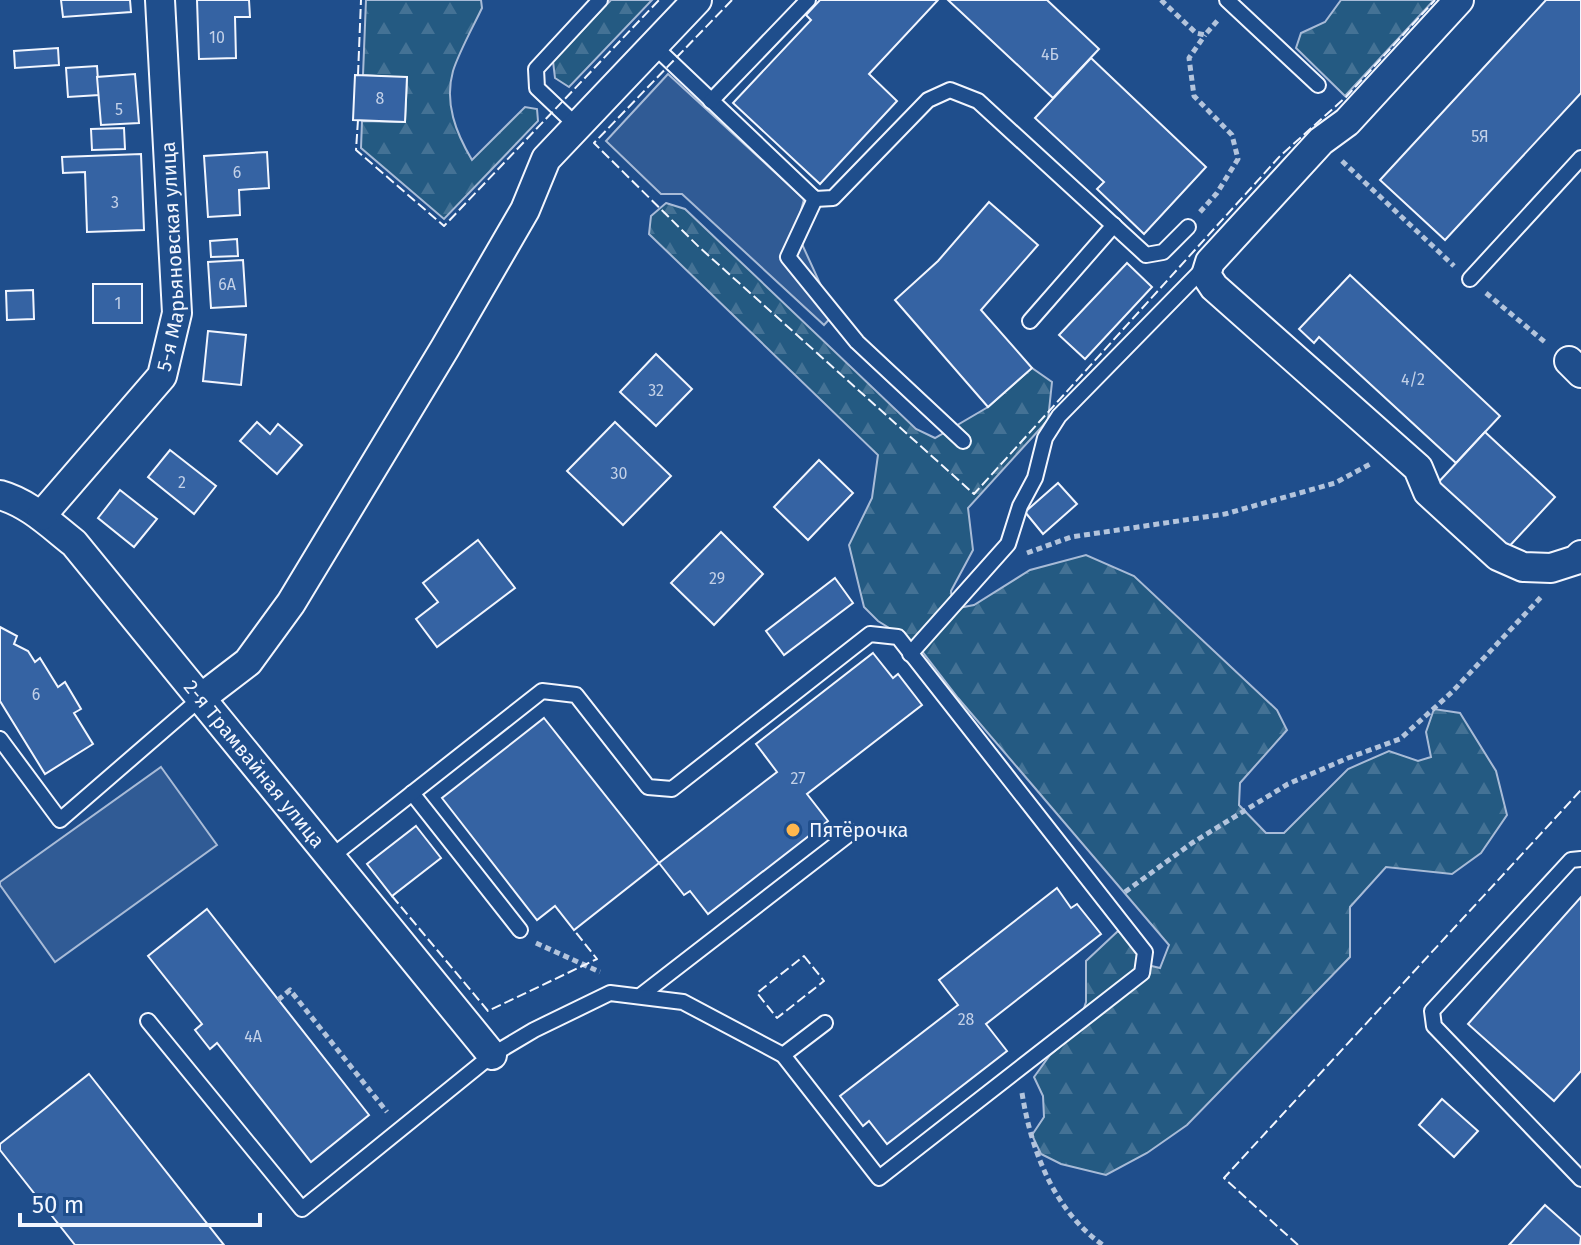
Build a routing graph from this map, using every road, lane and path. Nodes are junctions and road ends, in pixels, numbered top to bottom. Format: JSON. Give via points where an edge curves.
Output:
{"nodes":[{"id":1,"x":160,"y":0,"type":"edge"},
{"id":2,"x":600,"y":0,"type":"edge"},
{"id":3,"x":697,"y":0,"type":"edge"},
{"id":4,"x":808,"y":0,"type":"edge"},
{"id":5,"x":1161,"y":0,"type":"edge"},
{"id":6,"x":1459,"y":0,"type":"edge"},
{"id":7,"x":1229,"y":2,"type":"edge"},
{"id":8,"x":1205,"y":35,"type":"junction"},
{"id":9,"x":653,"y":45,"type":"junction"},
{"id":10,"x":1318,"y":85,"type":"dead end"},
{"id":11,"x":711,"y":101,"type":"junction"},
{"id":12,"x":577,"y":126,"type":"junction"},
{"id":13,"x":1321,"y":141,"type":"junction"},
{"id":14,"x":1581,"y":158,"type":"edge"},
{"id":15,"x":815,"y":199,"type":"junction"},
{"id":16,"x":1114,"y":225,"type":"junction"},
{"id":17,"x":1188,"y":227,"type":"joint"},
{"id":18,"x":1210,"y":262,"type":"junction"},
{"id":19,"x":1470,"y":279,"type":"junction"},
{"id":20,"x":1030,"y":321,"type":"dead end"},
{"id":21,"x":1575,"y":367,"type":"edge"},
{"id":22,"x":963,"y":441,"type":"dead end"},
{"id":23,"x":1397,"y":449,"type":"junction"},
{"id":24,"x":0,"y":495,"type":"edge"},
{"id":25,"x":41,"y":516,"type":"junction"},
{"id":26,"x":1019,"y":557,"type":"dead end"},
{"id":27,"x":1578,"y":557,"type":"edge"},
{"id":28,"x":910,"y":654,"type":"junction"},
{"id":29,"x":201,"y":698,"type":"junction"},
{"id":30,"x":0,"y":739,"type":"edge"},
{"id":31,"x":412,"y":793,"type":"junction"},
{"id":32,"x":852,"y":832,"type":"dead end"},
{"id":33,"x":331,"y":857,"type":"junction"},
{"id":34,"x":1581,"y":859,"type":"edge"},
{"id":35,"x":1108,"y":904,"type":"junction"},
{"id":36,"x":520,"y":930,"type":"joint"},
{"id":37,"x":640,"y":996,"type":"junction"},
{"id":38,"x":278,"y":1000,"type":"dead end"},
{"id":39,"x":148,"y":1021,"type":"dead end"},
{"id":40,"x":825,"y":1023,"type":"dead end"},
{"id":41,"x":492,"y":1055,"type":"junction"},
{"id":42,"x":783,"y":1055,"type":"junction"},
{"id":43,"x":1012,"y":1074,"type":"junction"},
{"id":44,"x":401,"y":1129,"type":"junction"},
{"id":45,"x":1581,"y":1179,"type":"edge"},
{"id":46,"x":1103,"y":1245,"type":"edge"}],
"edges":[{"from":1,"to":25,"type":"street","name":"5-я Марьяновская улица","via":[[177,313],[162,376]]},
{"from":2,"to":12,"type":"lane","via":[[536,69],[537,88]]},
{"from":3,"to":9,"type":"street"},
{"from":4,"to":11,"type":"lane"},
{"from":5,"to":8,"type":"path","via":[[1196,33]]},
{"from":6,"to":13,"type":"street","via":[[1347,122]]},
{"from":7,"to":8,"type":"path"},
{"from":7,"to":10,"type":"lane"},
{"from":8,"to":17,"type":"path","via":[[1189,58],[1194,96],[1232,135],[1238,159]]},
{"from":9,"to":11,"type":"lane"},
{"from":9,"to":12,"type":"street"},
{"from":11,"to":15,"type":"lane"},
{"from":12,"to":29,"type":"street","via":[[546,159],[525,210],[291,603],[248,662]]},
{"from":13,"to":18,"type":"street"},
{"from":13,"to":19,"type":"path"},
{"from":14,"to":19,"type":"lane"},
{"from":15,"to":16,"type":"lane","via":[[833,198],[928,100],[950,90],[978,101]]},
{"from":15,"to":22,"type":"lane","via":[[788,257],[857,342]]},
{"from":16,"to":17,"type":"lane","via":[[1146,255],[1163,252]]},
{"from":16,"to":20,"type":"lane"},
{"from":18,"to":23,"type":"street","via":[[1206,275],[1214,287]]},
{"from":18,"to":28,"type":"lane","via":[[1059,416],[1045,438],[1008,544]]},
{"from":19,"to":21,"type":"path"},
{"from":23,"to":26,"type":"path","via":[[1335,483],[1225,514],[1071,537]]},
{"from":23,"to":27,"type":"street","via":[[1418,468],[1428,492],[1498,556],[1523,567],[1551,568]]},
{"from":24,"to":25,"type":"street","name":"2-я Трамвайная улица"},
{"from":25,"to":29,"type":"street","name":"2-я Трамвайная улица","via":[[74,543]]},
{"from":27,"to":35,"type":"path","via":[[1452,692],[1400,739],[1288,784],[1192,843]]},
{"from":28,"to":31,"type":"lane","via":[[898,637],[870,634],[672,789],[648,787],[576,695],[542,691]]},
{"from":28,"to":35,"type":"lane"},
{"from":29,"to":30,"type":"lane","via":[[60,820]]},
{"from":29,"to":33,"type":"street","name":"2-я Трамвайная улица"},
{"from":31,"to":33,"type":"lane"},
{"from":31,"to":36,"type":"lane"},
{"from":32,"to":37,"type":"lane"},
{"from":33,"to":41,"type":"street","name":"2-я Трамвайная улица"},
{"from":34,"to":45,"type":"lane","via":[[1571,860],[1432,1011],[1434,1026]]},
{"from":35,"to":43,"type":"lane","via":[[1145,952],[1142,973]]},
{"from":36,"to":37,"type":"path"},
{"from":37,"to":41,"type":"lane","via":[[610,993]]},
{"from":37,"to":42,"type":"lane","via":[[683,1002]]},
{"from":38,"to":44,"type":"path","via":[[290,990]]},
{"from":39,"to":44,"type":"lane","via":[[302,1209]]},
{"from":40,"to":42,"type":"lane"},
{"from":41,"to":44,"type":"lane"},
{"from":42,"to":43,"type":"lane","via":[[879,1178]]},
{"from":43,"to":46,"type":"path","via":[[1045,1174],[1072,1218]]}]}
